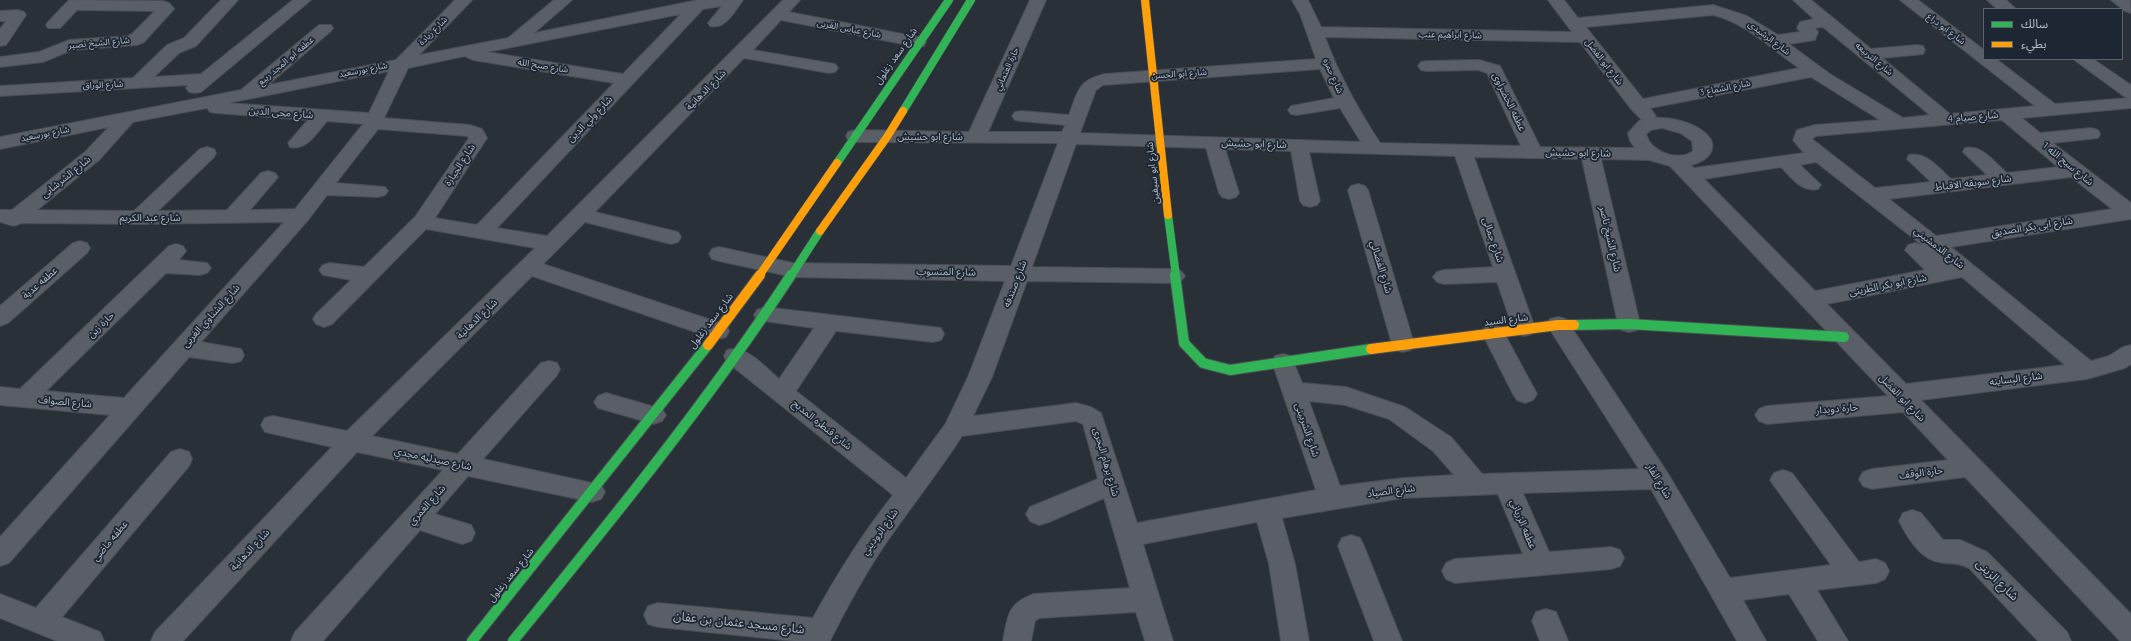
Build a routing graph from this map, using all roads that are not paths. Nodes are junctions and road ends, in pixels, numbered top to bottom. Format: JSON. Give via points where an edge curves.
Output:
{"nodes":[{"id":1,"x":230,"y":0,"type":"edge"},
{"id":2,"x":303,"y":0,"type":"edge"},
{"id":3,"x":464,"y":0,"type":"edge"},
{"id":4,"x":564,"y":0,"type":"edge"},
{"id":5,"x":726,"y":0,"type":"edge"},
{"id":6,"x":735,"y":0,"type":"edge"},
{"id":7,"x":949,"y":0,"type":"edge"},
{"id":8,"x":971,"y":0,"type":"edge"},
{"id":9,"x":1038,"y":0,"type":"edge"},
{"id":10,"x":1145,"y":0,"type":"edge"},
{"id":11,"x":1300,"y":0,"type":"edge"},
{"id":12,"x":1556,"y":0,"type":"edge"},
{"id":13,"x":1801,"y":0,"type":"edge"},
{"id":14,"x":1908,"y":0,"type":"edge"},
{"id":15,"x":1995,"y":0,"type":"edge"},
{"id":16,"x":2119,"y":0,"type":"edge"},
{"id":17,"x":76,"y":2,"type":"edge"},
{"id":18,"x":118,"y":2,"type":"edge"},
{"id":19,"x":698,"y":6,"type":"junction"},
{"id":20,"x":786,"y":8,"type":"edge"},
{"id":21,"x":2007,"y":8,"type":"edge"},
{"id":22,"x":2131,"y":8,"type":"edge"},
{"id":23,"x":0,"y":16,"type":"edge"},
{"id":24,"x":1827,"y":20,"type":"junction"},
{"id":25,"x":716,"y":23,"type":"dead end"},
{"id":26,"x":1574,"y":23,"type":"junction"},
{"id":27,"x":54,"y":25,"type":"dead end"},
{"id":28,"x":325,"y":28,"type":"dead end"},
{"id":29,"x":1316,"y":32,"type":"junction"},
{"id":30,"x":1584,"y":37,"type":"junction"},
{"id":31,"x":0,"y":41,"type":"edge"},
{"id":32,"x":1773,"y":41,"type":"junction"},
{"id":33,"x":513,"y":42,"type":"junction"},
{"id":34,"x":918,"y":42,"type":"junction"},
{"id":35,"x":1917,"y":50,"type":"dead end"},
{"id":36,"x":458,"y":52,"type":"junction"},
{"id":37,"x":742,"y":53,"type":"junction"},
{"id":38,"x":1868,"y":54,"type":"junction"},
{"id":39,"x":1983,"y":58,"type":"edge"},
{"id":40,"x":1985,"y":60,"type":"edge"},
{"id":41,"x":2083,"y":60,"type":"edge"},
{"id":42,"x":0,"y":62,"type":"edge"},
{"id":43,"x":402,"y":62,"type":"junction"},
{"id":44,"x":1326,"y":63,"type":"junction"},
{"id":45,"x":1427,"y":66,"type":"dead end"},
{"id":46,"x":829,"y":68,"type":"dead end"},
{"id":47,"x":1813,"y":71,"type":"junction"},
{"id":48,"x":1153,"y":76,"type":"junction"},
{"id":49,"x":206,"y":79,"type":"junction"},
{"id":50,"x":627,"y":80,"type":"junction"},
{"id":51,"x":138,"y":83,"type":"junction"},
{"id":52,"x":0,"y":91,"type":"edge"},
{"id":53,"x":2131,"y":93,"type":"edge"},
{"id":54,"x":247,"y":94,"type":"junction"},
{"id":55,"x":1345,"y":102,"type":"junction"},
{"id":56,"x":2131,"y":103,"type":"edge"},
{"id":57,"x":1637,"y":105,"type":"junction"},
{"id":58,"x":178,"y":108,"type":"junction"},
{"id":59,"x":1297,"y":110,"type":"dead end"},
{"id":60,"x":2051,"y":110,"type":"junction"},
{"id":61,"x":2006,"y":114,"type":"junction"},
{"id":62,"x":322,"y":116,"type":"junction"},
{"id":63,"x":1021,"y":116,"type":"dead end"},
{"id":64,"x":127,"y":118,"type":"junction"},
{"id":65,"x":1946,"y":119,"type":"junction"},
{"id":66,"x":374,"y":121,"type":"junction"},
{"id":67,"x":1652,"y":124,"type":"junction"},
{"id":68,"x":1900,"y":124,"type":"junction"},
{"id":69,"x":1074,"y":129,"type":"junction"},
{"id":70,"x":1815,"y":131,"type":"joint"},
{"id":71,"x":2091,"y":134,"type":"dead end"},
{"id":72,"x":855,"y":136,"type":"junction"},
{"id":73,"x":28,"y":137,"type":"junction"},
{"id":74,"x":887,"y":137,"type":"junction"},
{"id":75,"x":976,"y":137,"type":"junction"},
{"id":76,"x":2036,"y":139,"type":"junction"},
{"id":77,"x":1161,"y":141,"type":"junction"},
{"id":78,"x":0,"y":143,"type":"edge"},
{"id":79,"x":297,"y":143,"type":"dead end"},
{"id":80,"x":1214,"y":143,"type":"junction"},
{"id":81,"x":1299,"y":146,"type":"junction"},
{"id":82,"x":1374,"y":148,"type":"junction"},
{"id":83,"x":1463,"y":151,"type":"junction"},
{"id":84,"x":1533,"y":152,"type":"junction"},
{"id":85,"x":1972,"y":152,"type":"dead end"},
{"id":86,"x":206,"y":153,"type":"dead end"},
{"id":87,"x":1590,"y":153,"type":"junction"},
{"id":88,"x":1820,"y":156,"type":"junction"},
{"id":89,"x":0,"y":158,"type":"edge"},
{"id":90,"x":1916,"y":159,"type":"dead end"},
{"id":91,"x":1785,"y":161,"type":"junction"},
{"id":92,"x":1672,"y":163,"type":"junction"},
{"id":93,"x":2075,"y":171,"type":"junction"},
{"id":94,"x":268,"y":177,"type":"dead end"},
{"id":95,"x":2003,"y":180,"type":"junction"},
{"id":96,"x":1811,"y":185,"type":"dead end"},
{"id":97,"x":1947,"y":186,"type":"junction"},
{"id":98,"x":321,"y":189,"type":"junction"},
{"id":99,"x":1358,"y":190,"type":"dead end"},
{"id":100,"x":378,"y":191,"type":"dead end"},
{"id":101,"x":1229,"y":193,"type":"dead end"},
{"id":102,"x":1871,"y":195,"type":"junction"},
{"id":103,"x":1310,"y":202,"type":"dead end"},
{"id":104,"x":2131,"y":213,"type":"edge"},
{"id":105,"x":301,"y":215,"type":"junction"},
{"id":106,"x":233,"y":216,"type":"junction"},
{"id":107,"x":581,"y":216,"type":"junction"},
{"id":108,"x":8,"y":217,"type":"edge"},
{"id":109,"x":139,"y":218,"type":"junction"},
{"id":110,"x":422,"y":222,"type":"junction"},
{"id":111,"x":0,"y":230,"type":"edge"},
{"id":112,"x":482,"y":232,"type":"junction"},
{"id":113,"x":671,"y":237,"type":"dead end"},
{"id":114,"x":552,"y":244,"type":"junction"},
{"id":115,"x":1923,"y":246,"type":"junction"},
{"id":116,"x":80,"y":248,"type":"dead end"},
{"id":117,"x":176,"y":251,"type":"dead end"},
{"id":118,"x":719,"y":254,"type":"dead end"},
{"id":119,"x":767,"y":264,"type":"junction"},
{"id":120,"x":160,"y":266,"type":"junction"},
{"id":121,"x":529,"y":267,"type":"junction"},
{"id":122,"x":200,"y":268,"type":"dead end"},
{"id":123,"x":330,"y":270,"type":"dead end"},
{"id":124,"x":793,"y":270,"type":"junction"},
{"id":125,"x":1966,"y":270,"type":"junction"},
{"id":126,"x":1019,"y":273,"type":"junction"},
{"id":127,"x":1505,"y":274,"type":"junction"},
{"id":128,"x":1944,"y":274,"type":"junction"},
{"id":129,"x":369,"y":275,"type":"junction"},
{"id":130,"x":1174,"y":276,"type":"junction"},
{"id":131,"x":1444,"y":277,"type":"dead end"},
{"id":132,"x":1809,"y":300,"type":"junction"},
{"id":133,"x":765,"y":315,"type":"junction"},
{"id":134,"x":0,"y":318,"type":"edge"},
{"id":135,"x":324,"y":319,"type":"dead end"},
{"id":136,"x":830,"y":322,"type":"junction"},
{"id":137,"x":1629,"y":324,"type":"junction"},
{"id":138,"x":1558,"y":325,"type":"junction"},
{"id":139,"x":1524,"y":328,"type":"junction"},
{"id":140,"x":718,"y":331,"type":"junction"},
{"id":141,"x":1493,"y":333,"type":"junction"},
{"id":142,"x":933,"y":334,"type":"dead end"},
{"id":143,"x":1844,"y":337,"type":"junction"},
{"id":144,"x":1184,"y":343,"type":"joint"},
{"id":145,"x":1404,"y":344,"type":"junction"},
{"id":146,"x":183,"y":348,"type":"junction"},
{"id":147,"x":2131,"y":353,"type":"edge"},
{"id":148,"x":233,"y":356,"type":"dead end"},
{"id":149,"x":735,"y":356,"type":"junction"},
{"id":150,"x":1283,"y":362,"type":"junction"},
{"id":151,"x":549,"y":369,"type":"dead end"},
{"id":152,"x":2087,"y":371,"type":"junction"},
{"id":153,"x":1293,"y":391,"type":"junction"},
{"id":154,"x":782,"y":393,"type":"junction"},
{"id":155,"x":1526,"y":394,"type":"dead end"},
{"id":156,"x":0,"y":396,"type":"edge"},
{"id":157,"x":25,"y":398,"type":"junction"},
{"id":158,"x":1902,"y":398,"type":"junction"},
{"id":159,"x":606,"y":402,"type":"dead end"},
{"id":160,"x":130,"y":408,"type":"junction"},
{"id":161,"x":654,"y":415,"type":"junction"},
{"id":162,"x":1767,"y":415,"type":"dead end"},
{"id":163,"x":273,"y":425,"type":"dead end"},
{"id":164,"x":955,"y":428,"type":"junction"},
{"id":165,"x":351,"y":442,"type":"junction"},
{"id":166,"x":180,"y":459,"type":"dead end"},
{"id":167,"x":463,"y":465,"type":"junction"},
{"id":168,"x":1970,"y":467,"type":"junction"},
{"id":169,"x":1658,"y":479,"type":"junction"},
{"id":170,"x":1784,"y":480,"type":"dead end"},
{"id":171,"x":1872,"y":480,"type":"dead end"},
{"id":172,"x":1476,"y":484,"type":"junction"},
{"id":173,"x":1506,"y":484,"type":"junction"},
{"id":174,"x":1113,"y":486,"type":"junction"},
{"id":175,"x":592,"y":492,"type":"junction"},
{"id":176,"x":908,"y":493,"type":"junction"},
{"id":177,"x":1331,"y":498,"type":"junction"},
{"id":178,"x":1267,"y":512,"type":"junction"},
{"id":179,"x":1039,"y":514,"type":"dead end"},
{"id":180,"x":415,"y":518,"type":"junction"},
{"id":181,"x":1912,"y":521,"type":"dead end"},
{"id":182,"x":462,"y":533,"type":"dead end"},
{"id":183,"x":1128,"y":536,"type":"junction"},
{"id":184,"x":1351,"y":546,"type":"dead end"},
{"id":185,"x":0,"y":555,"type":"edge"},
{"id":186,"x":1611,"y":558,"type":"dead end"},
{"id":187,"x":1541,"y":564,"type":"junction"},
{"id":188,"x":1455,"y":571,"type":"dead end"},
{"id":189,"x":1796,"y":582,"type":"junction"},
{"id":190,"x":1722,"y":591,"type":"junction"},
{"id":191,"x":1147,"y":599,"type":"junction"},
{"id":192,"x":0,"y":606,"type":"edge"},
{"id":193,"x":658,"y":615,"type":"dead end"},
{"id":194,"x":41,"y":622,"type":"junction"},
{"id":195,"x":2131,"y":633,"type":"edge"},
{"id":196,"x":817,"y":636,"type":"edge"},
{"id":197,"x":90,"y":641,"type":"edge"},
{"id":198,"x":165,"y":641,"type":"edge"},
{"id":199,"x":305,"y":641,"type":"edge"},
{"id":200,"x":472,"y":641,"type":"edge"},
{"id":201,"x":513,"y":641,"type":"edge"},
{"id":202,"x":1017,"y":641,"type":"edge"},
{"id":203,"x":1159,"y":641,"type":"edge"},
{"id":204,"x":1295,"y":641,"type":"edge"},
{"id":205,"x":1388,"y":641,"type":"edge"},
{"id":206,"x":1752,"y":641,"type":"edge"},
{"id":207,"x":1834,"y":641,"type":"edge"},
{"id":208,"x":2057,"y":641,"type":"edge"}],
"edges":[{"from":1,"to":51,"type":"street","via":[[190,42],[173,49]]},
{"from":2,"to":49,"type":"street"},
{"from":3,"to":43,"type":"street","name":"شارع زيادة"},
{"from":4,"to":33,"type":"street"},
{"from":5,"to":19,"type":"street","name":"شارع بورسعيد"},
{"from":6,"to":25,"type":"street"},
{"from":7,"to":34,"type":"street","name":"شارع سعد زغلول"},
{"from":8,"to":74,"type":"street"},
{"from":9,"to":75,"type":"street","name":"حارة العتماني"},
{"from":10,"to":48,"type":"street","name":"شارع ابو سيفين"},
{"from":11,"to":29,"type":"street","name":"شارع حمزه"},
{"from":12,"to":26,"type":"street","name":"شارع ابو الفضل"},
{"from":13,"to":24,"type":"street","name":"شارع التربيعه"},
{"from":14,"to":39,"type":"street","name":"شارع ابو دراع"},
{"from":15,"to":21,"type":"street"},
{"from":16,"to":22,"type":"street"},
{"from":17,"to":18,"type":"street"},
{"from":17,"to":27,"type":"street"},
{"from":18,"to":42,"type":"street","name":"شارع الشيخ نصير","via":[[163,6],[166,10],[138,38],[131,41],[69,45],[44,57]]},
{"from":19,"to":33,"type":"street","name":"شارع بورسعيد"},
{"from":19,"to":50,"type":"street","name":"شارع ولي الدين"},
{"from":20,"to":34,"type":"street","name":"شارع عباس الغربى"},
{"from":20,"to":37,"type":"street","name":"شارع الدهانية"},
{"from":23,"to":31,"type":"street","via":[[18,15]]},
{"from":24,"to":32,"type":"street","via":[[1806,25],[1809,36]]},
{"from":24,"to":38,"type":"street","name":"شارع التربيعه"},
{"from":26,"to":30,"type":"street","name":"شارع ابو الفضل"},
{"from":26,"to":32,"type":"street","name":"شارع الرشيدى","via":[[1713,10],[1739,17]]},
{"from":28,"to":54,"type":"street","name":"عطفه ابو المجد ربيع"},
{"from":29,"to":30,"type":"street","name":"شارع ابراهيم عنب"},
{"from":29,"to":44,"type":"street","name":"شارع حمزه"},
{"from":30,"to":57,"type":"street","name":"شارع ابو الفضل"},
{"from":32,"to":47,"type":"street","name":"شارع الرشيدى"},
{"from":33,"to":36,"type":"street","name":"شارع بورسعيد"},
{"from":34,"to":72,"type":"street","name":"شارع سعد زغلول"},
{"from":35,"to":38,"type":"street"},
{"from":36,"to":43,"type":"street","name":"شارع بورسعيد"},
{"from":36,"to":50,"type":"street","name":"شارع صبح الله"},
{"from":37,"to":46,"type":"street"},
{"from":37,"to":107,"type":"street","name":"شارع الدهانية"},
{"from":38,"to":65,"type":"street","name":"شارع التربيعه"},
{"from":40,"to":60,"type":"street","name":"شارع ابو دراع"},
{"from":41,"to":53,"type":"street"},
{"from":43,"to":54,"type":"street","name":"شارع بورسعيد"},
{"from":43,"to":66,"type":"street","name":"شارع الشناوي الغربى"},
{"from":44,"to":48,"type":"street","name":"شارع ابو الحسن"},
{"from":44,"to":55,"type":"street","name":"شارع حمزه"},
{"from":45,"to":84,"type":"street","name":"عطفه الخضراوى","via":[[1479,65],[1494,70]]},
{"from":47,"to":57,"type":"street","name":"شارع الشماع 3"},
{"from":47,"to":68,"type":"street","name":"شارع الرشيدى"},
{"from":48,"to":69,"type":"street","name":"شارع ابو الحسن","via":[[1104,79],[1092,84],[1088,88]]},
{"from":48,"to":77,"type":"street","name":"شارع ابو سيفين"},
{"from":49,"to":51,"type":"street","name":"شارع الوراق"},
{"from":49,"to":58,"type":"street"},
{"from":50,"to":112,"type":"street","name":"شارع ولي الدين"},
{"from":51,"to":52,"type":"street","name":"شارع الوراق"},
{"from":54,"to":58,"type":"street","name":"شارع بورسعيد"},
{"from":55,"to":59,"type":"street"},
{"from":55,"to":82,"type":"street","name":"شارع حمزه"},
{"from":56,"to":60,"type":"street","name":"شارع صيام 4"},
{"from":57,"to":67,"type":"street","name":"شارع ابو الفضل"},
{"from":58,"to":62,"type":"street","name":"شارع محى الدين"},
{"from":58,"to":64,"type":"street","name":"شارع بورسعيد"},
{"from":60,"to":61,"type":"street","name":"شارع صيام 4"},
{"from":61,"to":65,"type":"street","name":"شارع صيام 4"},
{"from":61,"to":76,"type":"street","name":"شارع سبح الله 1"},
{"from":62,"to":66,"type":"street","name":"شارع محى الدين"},
{"from":62,"to":79,"type":"street"},
{"from":63,"to":69,"type":"street"},
{"from":64,"to":73,"type":"street","name":"شارع بورسعيد"},
{"from":64,"to":108,"type":"street","name":"شارع الشرشابى","via":[[92,156]]},
{"from":65,"to":68,"type":"street","name":"شارع صيام 4"},
{"from":66,"to":98,"type":"street","name":"شارع الشناوي الغربى"},
{"from":66,"to":110,"type":"street","name":"شارع الجيارة","via":[[470,131],[477,135],[478,138]]},
{"from":67,"to":92,"type":"street","name":"شارع ابو الفضل","via":[[1637,133],[1640,144]]},
{"from":67,"to":92,"type":"street","via":[[1684,128],[1703,145],[1700,156]]},
{"from":68,"to":70,"type":"street","name":"شارع صيام 4"},
{"from":69,"to":75,"type":"street","name":"شارع ابو حشيش"},
{"from":69,"to":77,"type":"street","name":"شارع ابو حشيش"},
{"from":69,"to":126,"type":"street","name":"شارع صندفه"},
{"from":70,"to":88,"type":"street","name":"شارع الدمشيني","via":[[1804,134],[1802,140]]},
{"from":71,"to":76,"type":"street"},
{"from":72,"to":74,"type":"street","name":"شارع ابو حشيش"},
{"from":72,"to":119,"type":"street","name":"شارع سعد زغلول"},
{"from":73,"to":78,"type":"street","name":"شارع بورسعيد"},
{"from":73,"to":89,"type":"street"},
{"from":74,"to":75,"type":"street","name":"شارع ابو حشيش"},
{"from":74,"to":124,"type":"street"},
{"from":76,"to":93,"type":"street","name":"شارع سبح الله 1"},
{"from":77,"to":80,"type":"street","name":"شارع ابو حشيش"},
{"from":77,"to":130,"type":"street","name":"شارع ابو سيفين"},
{"from":80,"to":81,"type":"street","name":"شارع ابو حشيش"},
{"from":80,"to":101,"type":"street"},
{"from":81,"to":82,"type":"street","name":"شارع ابو حشيش"},
{"from":81,"to":103,"type":"street"},
{"from":82,"to":83,"type":"street","name":"شارع ابو حشيش"},
{"from":83,"to":84,"type":"street","name":"شارع ابو حشيش"},
{"from":83,"to":127,"type":"street","name":"شارع جمالى"},
{"from":84,"to":87,"type":"street","name":"شارع ابو حشيش"},
{"from":85,"to":95,"type":"street"},
{"from":86,"to":109,"type":"street"},
{"from":87,"to":92,"type":"street","name":"شارع ابو حشيش"},
{"from":87,"to":137,"type":"street","name":"شارع الشيخ ناصر"},
{"from":88,"to":91,"type":"street"},
{"from":88,"to":102,"type":"street","name":"شارع الدمشيني"},
{"from":90,"to":97,"type":"street"},
{"from":91,"to":92,"type":"street"},
{"from":91,"to":96,"type":"street"},
{"from":92,"to":132,"type":"street","name":"شارع ابو الفضل"},
{"from":93,"to":95,"type":"street","name":"شارع سويقه الاقباط"},
{"from":93,"to":104,"type":"street","name":"شارع سبح الله 1"},
{"from":94,"to":106,"type":"street"},
{"from":95,"to":97,"type":"street","name":"شارع سويقه الاقباط"},
{"from":97,"to":102,"type":"street","name":"شارع سويقه الاقباط"},
{"from":98,"to":100,"type":"street"},
{"from":98,"to":105,"type":"street","name":"شارع الشناوي الغربى"},
{"from":99,"to":145,"type":"street","name":"شارع الفضالي"},
{"from":102,"to":115,"type":"street","name":"شارع الدمشيني"},
{"from":104,"to":115,"type":"street","name":"شارع ابى بكر الصديق"},
{"from":105,"to":106,"type":"street","name":"شارع عبد الكريم"},
{"from":105,"to":146,"type":"street","name":"شارع الشناوي الغربى"},
{"from":106,"to":109,"type":"street","name":"شارع عبد الكريم"},
{"from":107,"to":113,"type":"street"},
{"from":107,"to":114,"type":"street","name":"شارع الدهانية"},
{"from":108,"to":109,"type":"street","name":"شارع عبد الكريم"},
{"from":108,"to":111,"type":"street","name":"شارع الشرشابى"},
{"from":110,"to":112,"type":"street"},
{"from":110,"to":129,"type":"street","name":"شارع الجيارة"},
{"from":112,"to":114,"type":"street"},
{"from":114,"to":121,"type":"street","name":"شارع الدهانية"},
{"from":115,"to":125,"type":"street","name":"شارع الدمشيني"},
{"from":115,"to":128,"type":"street"},
{"from":116,"to":134,"type":"street","name":"عطفه عدية"},
{"from":117,"to":120,"type":"street","name":"حارة زين"},
{"from":118,"to":119,"type":"street","name":"شارع المنسوب"},
{"from":119,"to":124,"type":"street","name":"شارع المنسوب"},
{"from":119,"to":140,"type":"street","name":"شارع سعد زغلول"},
{"from":120,"to":122,"type":"street"},
{"from":120,"to":157,"type":"street","name":"حارة زين"},
{"from":121,"to":140,"type":"street"},
{"from":121,"to":165,"type":"street","name":"شارع الدهانية"},
{"from":123,"to":129,"type":"street"},
{"from":124,"to":126,"type":"street","name":"شارع المنسوب"},
{"from":124,"to":133,"type":"street"},
{"from":125,"to":128,"type":"street","name":"شارع ابو بكر الطرينى"},
{"from":125,"to":152,"type":"street","name":"شارع الدمشيني"},
{"from":126,"to":130,"type":"street","name":"شارع المنسوب"},
{"from":126,"to":164,"type":"street","name":"شارع صندفه","via":[[980,377]]},
{"from":127,"to":131,"type":"street"},
{"from":127,"to":139,"type":"street","name":"شارع جمالى"},
{"from":128,"to":132,"type":"street","name":"شارع ابو بكر الطرينى"},
{"from":129,"to":135,"type":"street","name":"شارع الجيارة"},
{"from":130,"to":144,"type":"street","name":"شارع ابو سيفين"},
{"from":132,"to":143,"type":"street","name":"شارع ابو الفضل"},
{"from":133,"to":136,"type":"street"},
{"from":133,"to":149,"type":"street"},
{"from":136,"to":142,"type":"street"},
{"from":136,"to":154,"type":"street"},
{"from":137,"to":138,"type":"street","name":"شارع السيد"},
{"from":137,"to":143,"type":"street","name":"شارع السيد"},
{"from":138,"to":139,"type":"street","name":"شارع السيد"},
{"from":138,"to":169,"type":"street","name":"شارع الفار"},
{"from":139,"to":141,"type":"street","name":"شارع السيد"},
{"from":140,"to":161,"type":"street","name":"شارع سعد زغلول"},
{"from":141,"to":145,"type":"street","name":"شارع السيد"},
{"from":141,"to":155,"type":"street"},
{"from":143,"to":158,"type":"street","name":"شارع ابو الفضل"},
{"from":144,"to":150,"type":"street","name":"شارع السيد","via":[[1195,357],[1210,368],[1230,370]]},
{"from":145,"to":150,"type":"street","name":"شارع السيد"},
{"from":146,"to":148,"type":"street"},
{"from":146,"to":160,"type":"street","name":"شارع الشناوي الغربى"},
{"from":147,"to":152,"type":"street","name":"شارع البساينه","via":[[2117,362]]},
{"from":149,"to":154,"type":"street","name":"شارع قنطره المدبح"},
{"from":149,"to":201,"type":"street","via":[[631,496]]},
{"from":150,"to":153,"type":"street","name":"شارع الشربينى"},
{"from":151,"to":167,"type":"street","name":"شارع الغمري"},
{"from":152,"to":158,"type":"street","name":"شارع البساينه"},
{"from":153,"to":172,"type":"street","via":[[1346,396],[1397,414],[1442,444]]},
{"from":153,"to":177,"type":"street","name":"شارع الشربينى"},
{"from":154,"to":176,"type":"street","name":"شارع قنطره المدبح"},
{"from":156,"to":157,"type":"street","name":"شارع الصواف"},
{"from":157,"to":160,"type":"street","name":"شارع الصواف"},
{"from":158,"to":162,"type":"street","name":"حارة دويدار"},
{"from":158,"to":168,"type":"street","name":"شارع ابو الفضل"},
{"from":159,"to":161,"type":"street"},
{"from":160,"to":185,"type":"street","name":"شارع الشناوي الغربى"},
{"from":161,"to":175,"type":"street","name":"شارع سعد زغلول"},
{"from":163,"to":165,"type":"street","name":"شارع صيدليه مجدي"},
{"from":164,"to":174,"type":"street","name":"شارع برهام البحرى","via":[[1083,413],[1093,419]]},
{"from":164,"to":176,"type":"street","name":"شارع الروديني"},
{"from":165,"to":167,"type":"street","name":"شارع صيدليه مجدي"},
{"from":165,"to":198,"type":"street","name":"شارع الدهانية"},
{"from":166,"to":194,"type":"street","name":"عطفه ماضي"},
{"from":167,"to":175,"type":"street","name":"شارع صيدليه مجدي"},
{"from":167,"to":180,"type":"street","name":"شارع الغمري"},
{"from":168,"to":171,"type":"street","name":"حارة الوقف"},
{"from":168,"to":195,"type":"street","name":"شارع ابو الفضل"},
{"from":169,"to":173,"type":"street","name":"شارع الصياد"},
{"from":169,"to":190,"type":"street","name":"شارع الفار"},
{"from":170,"to":189,"type":"street","via":[[1864,572]]},
{"from":172,"to":173,"type":"street","name":"شارع الصياد"},
{"from":172,"to":177,"type":"street","name":"شارع الصياد","via":[[1403,488]]},
{"from":173,"to":187,"type":"street","name":"عطفه الزرباني"},
{"from":174,"to":179,"type":"street","via":[[1099,488]]},
{"from":174,"to":183,"type":"street","name":"شارع برهام البحرى"},
{"from":175,"to":200,"type":"street","name":"شارع سعد زغلول"},
{"from":176,"to":196,"type":"street","name":"شارع الروديني","via":[[846,580]]},
{"from":177,"to":178,"type":"street","name":"شارع الصياد"},
{"from":178,"to":183,"type":"street","name":"شارع الصياد"},
{"from":178,"to":204,"type":"street","via":[[1282,564]]},
{"from":180,"to":182,"type":"street"},
{"from":180,"to":199,"type":"street","name":"شارع الغمري"},
{"from":181,"to":208,"type":"street","name":"شارع الزينى","via":[[1931,546],[1939,551],[1960,551],[1978,560]]},
{"from":183,"to":191,"type":"street","name":"شارع برهام البحرى"},
{"from":184,"to":205,"type":"street"},
{"from":186,"to":187,"type":"street"},
{"from":187,"to":188,"type":"street"},
{"from":189,"to":190,"type":"street"},
{"from":189,"to":207,"type":"street"},
{"from":190,"to":206,"type":"street","name":"شارع الفار"},
{"from":191,"to":202,"type":"street","via":[[1034,606],[1022,614]]},
{"from":191,"to":203,"type":"street","name":"شارع برهام البحرى"},
{"from":192,"to":194,"type":"street"},
{"from":193,"to":196,"type":"street","name":"شارع مسجد عثمان بن عفان"},
{"from":194,"to":197,"type":"street"}]}
